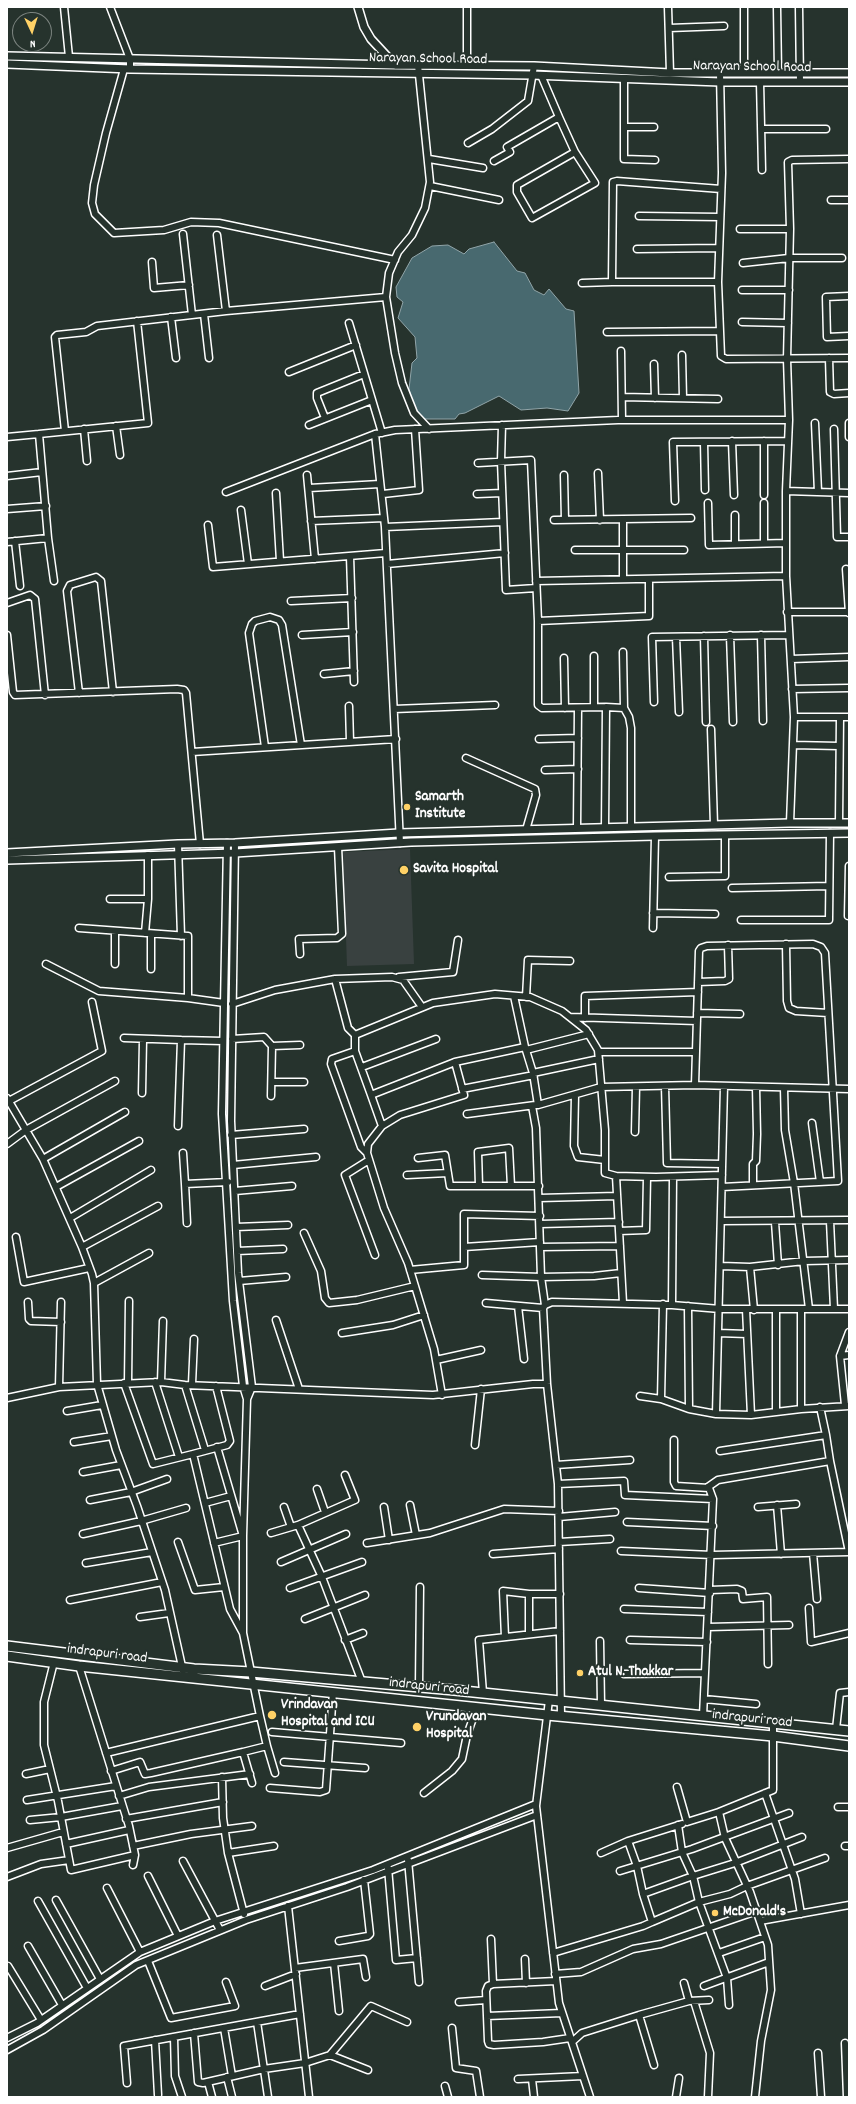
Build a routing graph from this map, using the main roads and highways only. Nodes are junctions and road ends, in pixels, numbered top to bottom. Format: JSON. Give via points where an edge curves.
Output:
{"nodes":[{"id":1,"x":7,"y":1646,"type":"edge"},
{"id":2,"x":7,"y":1656,"type":"edge"},
{"id":3,"x":849,"y":1731,"type":"edge"},
{"id":4,"x":849,"y":1746,"type":"edge"}],
"edges":[{"from":1,"to":3,"type":"main road","name":"indrapuri road","via":[[182,1667],[483,1693]]},
{"from":2,"to":4,"type":"main road","name":"indrapuri road","via":[[80,1666],[773,1736]]}]}
